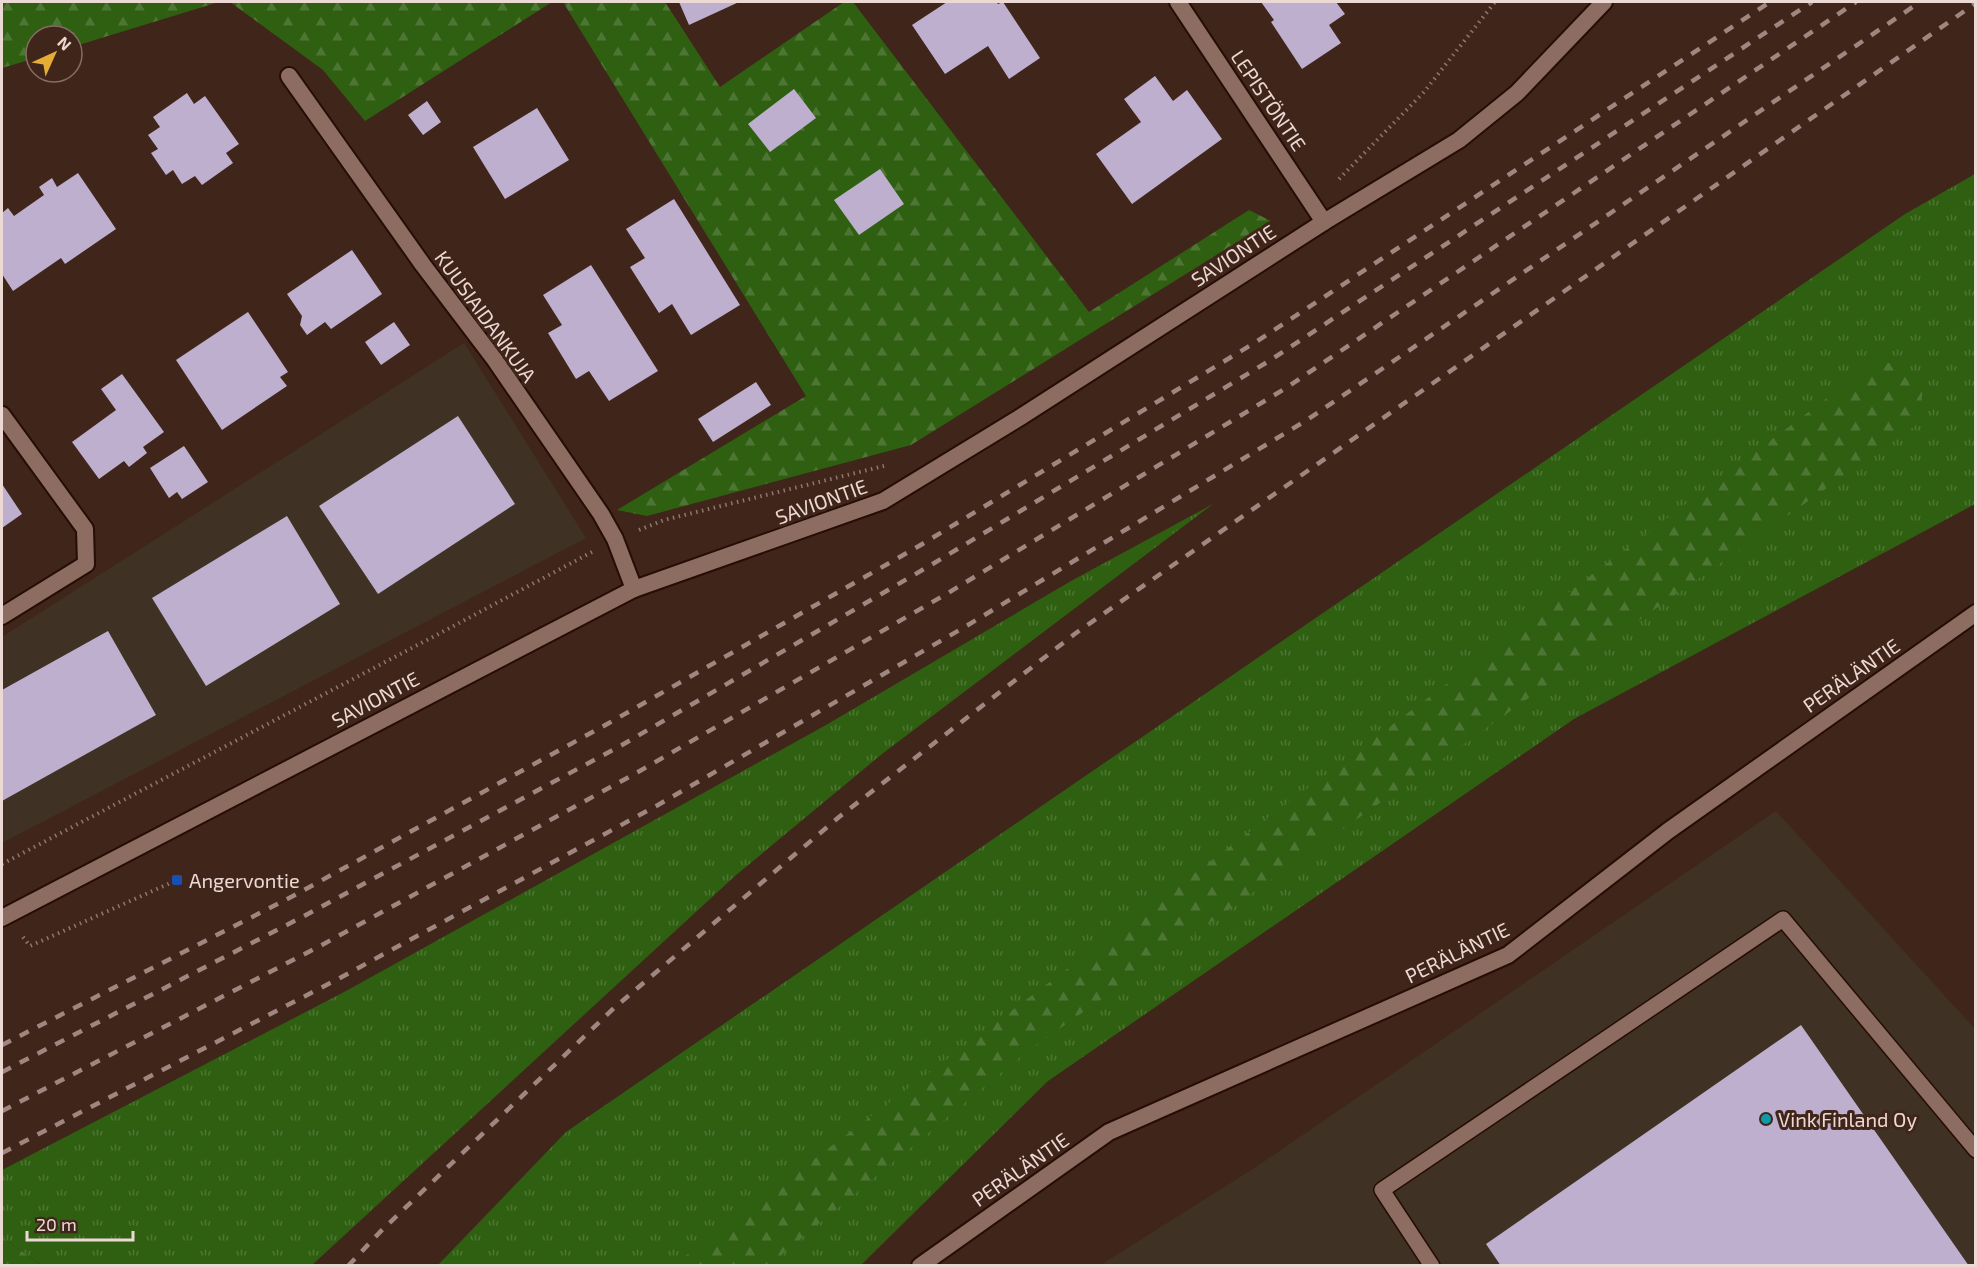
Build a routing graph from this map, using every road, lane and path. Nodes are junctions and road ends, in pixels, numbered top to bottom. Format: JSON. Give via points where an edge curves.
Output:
{"nodes":[{"id":1,"x":1178,"y":2,"type":"edge"},
{"id":2,"x":1495,"y":2,"type":"edge"},
{"id":3,"x":1602,"y":2,"type":"edge"},
{"id":4,"x":290,"y":76,"type":"dead end"},
{"id":5,"x":1340,"y":178,"type":"dead end"},
{"id":6,"x":1324,"y":222,"type":"junction"},
{"id":7,"x":2,"y":415,"type":"edge"},
{"id":8,"x":880,"y":468,"type":"dead end"},
{"id":9,"x":615,"y":539,"type":"junction"},
{"id":10,"x":634,"y":589,"type":"junction"},
{"id":11,"x":1976,"y":613,"type":"edge"},
{"id":12,"x":2,"y":616,"type":"edge"},
{"id":13,"x":2,"y":864,"type":"edge"},
{"id":14,"x":177,"y":880,"type":"dead end"},
{"id":15,"x":5,"y":917,"type":"edge"},
{"id":16,"x":1976,"y":1150,"type":"edge"},
{"id":17,"x":920,"y":1266,"type":"edge"},
{"id":18,"x":1432,"y":1266,"type":"edge"}],
"edges":[{"from":1,"to":6,"type":"street","name":"LEPISTÖNTIE"},
{"from":2,"to":5,"type":"path","via":[[1424,92]]},
{"from":3,"to":6,"type":"street","name":"SAVIONTIE","via":[[1517,93],[1459,140]]},
{"from":4,"to":9,"type":"street","name":"KUUSIAIDANKUJA","via":[[495,360]]},
{"from":6,"to":10,"type":"street","name":"SAVIONTIE","via":[[883,501]]},
{"from":7,"to":12,"type":"street","via":[[85,528],[87,564]]},
{"from":8,"to":9,"type":"path","name":"SAVIONTIE","via":[[664,520]]},
{"from":9,"to":10,"type":"street","name":"KUUSIAIDANKUJA"},
{"from":9,"to":13,"type":"path","name":"SAVIONTIE"},
{"from":10,"to":15,"type":"street","name":"SAVIONTIE"},
{"from":11,"to":17,"type":"street","name":"PERÄLÄNTIE","via":[[1668,831],[1508,955],[1109,1132]]},
{"from":14,"to":15,"type":"path","via":[[30,946]]},
{"from":16,"to":18,"type":"lane","via":[[1783,919],[1382,1190]]}]}
